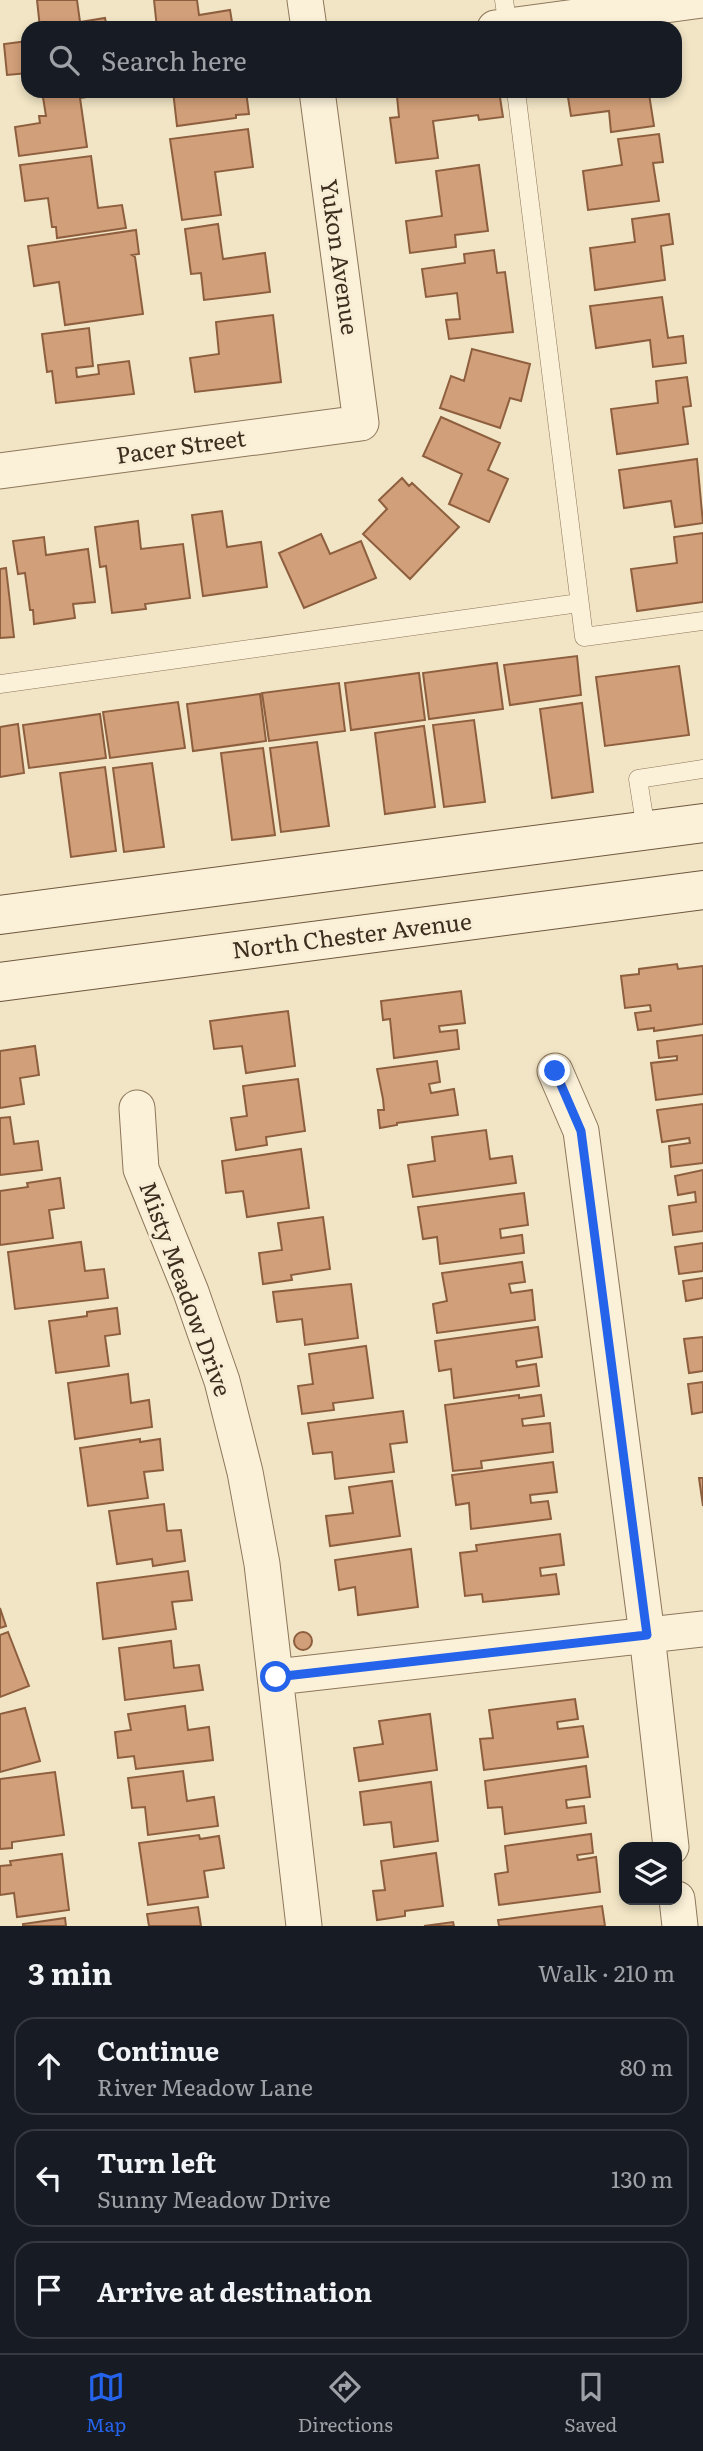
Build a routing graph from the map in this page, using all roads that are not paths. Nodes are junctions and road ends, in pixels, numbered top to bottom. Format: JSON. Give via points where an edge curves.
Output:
{"nodes":[{"id":1,"x":305,"y":0,"type":"edge"},
{"id":2,"x":701,"y":0,"type":"edge"},
{"id":3,"x":308,"y":21,"type":"edge"},
{"id":4,"x":504,"y":21,"type":"edge"},
{"id":5,"x":318,"y":98,"type":"edge"},
{"id":6,"x":517,"y":98,"type":"edge"},
{"id":7,"x":361,"y":423,"type":"joint"},
{"id":8,"x":0,"y":471,"type":"edge"},
{"id":9,"x":579,"y":603,"type":"junction"},
{"id":10,"x":703,"y":621,"type":"edge"},
{"id":11,"x":0,"y":684,"type":"edge"},
{"id":12,"x":703,"y":769,"type":"edge"},
{"id":13,"x":703,"y":823,"type":"edge"},
{"id":14,"x":646,"y":831,"type":"junction"},
{"id":15,"x":703,"y":890,"type":"edge"},
{"id":16,"x":0,"y":915,"type":"edge"},
{"id":17,"x":0,"y":982,"type":"edge"},
{"id":18,"x":555,"y":1071,"type":"dead end"},
{"id":19,"x":137,"y":1108,"type":"dead end"},
{"id":20,"x":703,"y":1629,"type":"edge"},
{"id":21,"x":647,"y":1635,"type":"junction"},
{"id":22,"x":276,"y":1677,"type":"junction"},
{"id":23,"x":670,"y":1842,"type":"edge"},
{"id":24,"x":678,"y":1905,"type":"edge"},
{"id":25,"x":304,"y":1926,"type":"edge"},
{"id":26,"x":680,"y":1926,"type":"edge"}],
"edges":[{"from":1,"to":3,"type":"street"},
{"from":2,"to":4,"type":"street"},
{"from":5,"to":7,"type":"street","name":"Yukon Avenue"},
{"from":6,"to":9,"type":"lane"},
{"from":7,"to":8,"type":"street","name":"Pacer Street"},
{"from":9,"to":10,"type":"lane","via":[[584,637]]},
{"from":9,"to":11,"type":"lane"},
{"from":12,"to":14,"type":"lane","via":[[638,779]]},
{"from":13,"to":14,"type":"main road"},
{"from":14,"to":16,"type":"main road"},
{"from":15,"to":17,"type":"main road","name":"North Chester Avenue"},
{"from":18,"to":21,"type":"street","via":[[581,1131]]},
{"from":19,"to":22,"type":"street","name":"Misty Meadow Drive","via":[[141,1169],[222,1381],[245,1472]]},
{"from":20,"to":21,"type":"street"},
{"from":21,"to":22,"type":"street"},
{"from":21,"to":23,"type":"street"},
{"from":22,"to":25,"type":"street","name":"Misty Meadow Drive"},
{"from":24,"to":26,"type":"street"}]}
